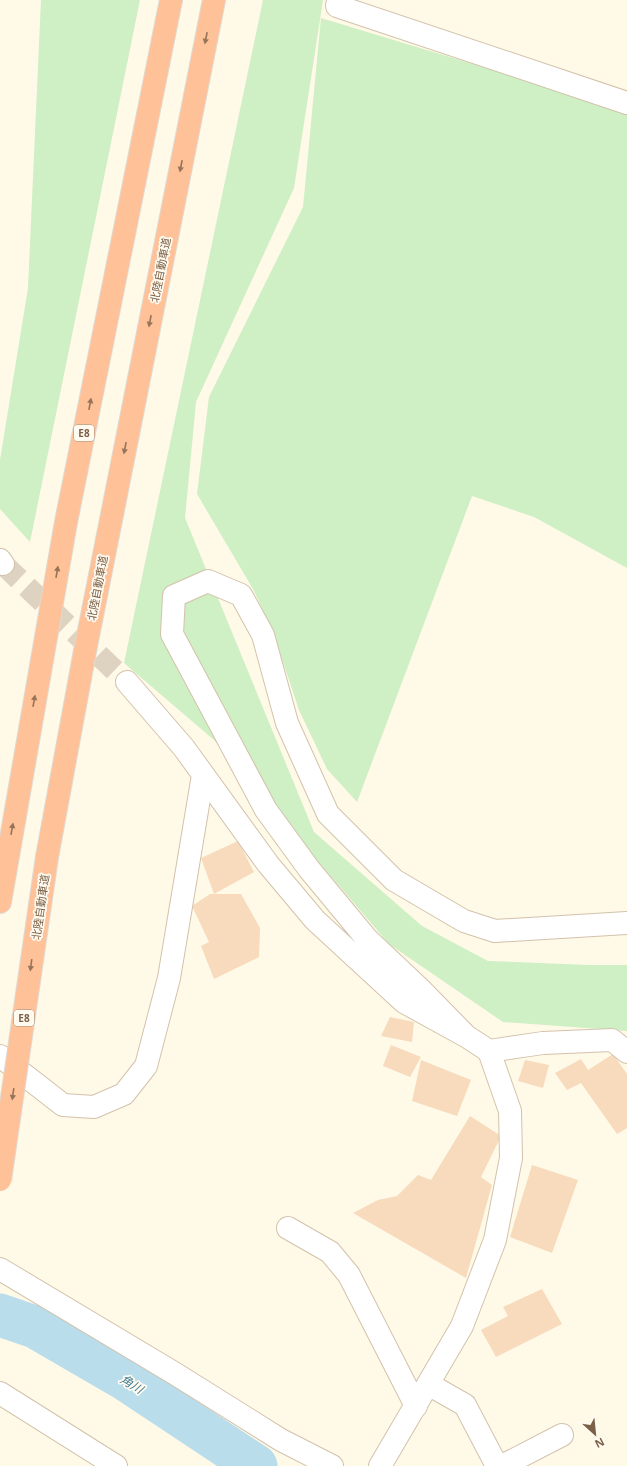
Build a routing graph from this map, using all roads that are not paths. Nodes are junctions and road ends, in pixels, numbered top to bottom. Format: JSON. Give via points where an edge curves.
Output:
{"nodes":[{"id":1,"x":171,"y":0,"type":"edge"},
{"id":2,"x":214,"y":0,"type":"edge"},
{"id":3,"x":338,"y":0,"type":"edge"},
{"id":4,"x":627,"y":103,"type":"edge"},
{"id":5,"x":127,"y":682,"type":"tunnel mouth"},
{"id":6,"x":203,"y":775,"type":"junction"},
{"id":7,"x":0,"y":902,"type":"edge"},
{"id":8,"x":627,"y":923,"type":"edge"},
{"id":9,"x":466,"y":1036,"type":"junction"},
{"id":10,"x":489,"y":1051,"type":"junction"},
{"id":11,"x":627,"y":1052,"type":"edge"},
{"id":12,"x":0,"y":1056,"type":"edge"},
{"id":13,"x":0,"y":1180,"type":"edge"},
{"id":14,"x":288,"y":1228,"type":"dead end"},
{"id":15,"x":0,"y":1269,"type":"edge"},
{"id":16,"x":428,"y":1384,"type":"junction"},
{"id":17,"x":0,"y":1393,"type":"edge"},
{"id":18,"x":416,"y":1406,"type":"junction"},
{"id":19,"x":562,"y":1436,"type":"dead end"},
{"id":20,"x":116,"y":1466,"type":"edge"},
{"id":21,"x":332,"y":1466,"type":"edge"},
{"id":22,"x":380,"y":1466,"type":"edge"},
{"id":23,"x":497,"y":1466,"type":"edge"},
{"id":24,"x":502,"y":1466,"type":"edge"}],
"edges":[{"from":7,"to":1,"type":"highway","number":"E8","one_way":true,"via":[[66,522]]},
{"from":2,"to":13,"type":"highway","name":"北陸自動車道","number":"E8","one_way":true,"bridge":true,"via":[[47,857]]},
{"from":3,"to":4,"type":"street","via":[[337,6]]},
{"from":5,"to":6,"type":"street","via":[[184,748]]},
{"from":6,"to":9,"type":"street","via":[[268,864],[315,920],[404,1002]]},
{"from":6,"to":12,"type":"street","via":[[169,978],[146,1066],[124,1094],[94,1108],[63,1105]]},
{"from":8,"to":9,"type":"street","via":[[495,932],[464,921],[394,880],[328,814],[287,723],[263,635],[241,595],[208,581],[174,596],[172,634],[266,810],[308,869],[368,939]]},
{"from":9,"to":10,"type":"street"},
{"from":10,"to":11,"type":"street","via":[[543,1042],[612,1040]]},
{"from":10,"to":16,"type":"street","via":[[510,1111],[511,1158],[495,1240],[462,1326]]},
{"from":14,"to":18,"type":"street","via":[[330,1252],[349,1275]]},
{"from":15,"to":21,"type":"street","via":[[281,1440]]},
{"from":16,"to":18,"type":"street"},
{"from":16,"to":23,"type":"street","via":[[465,1406]]},
{"from":17,"to":20,"type":"street"},
{"from":18,"to":22,"type":"street"},
{"from":19,"to":24,"type":"street"}]}
